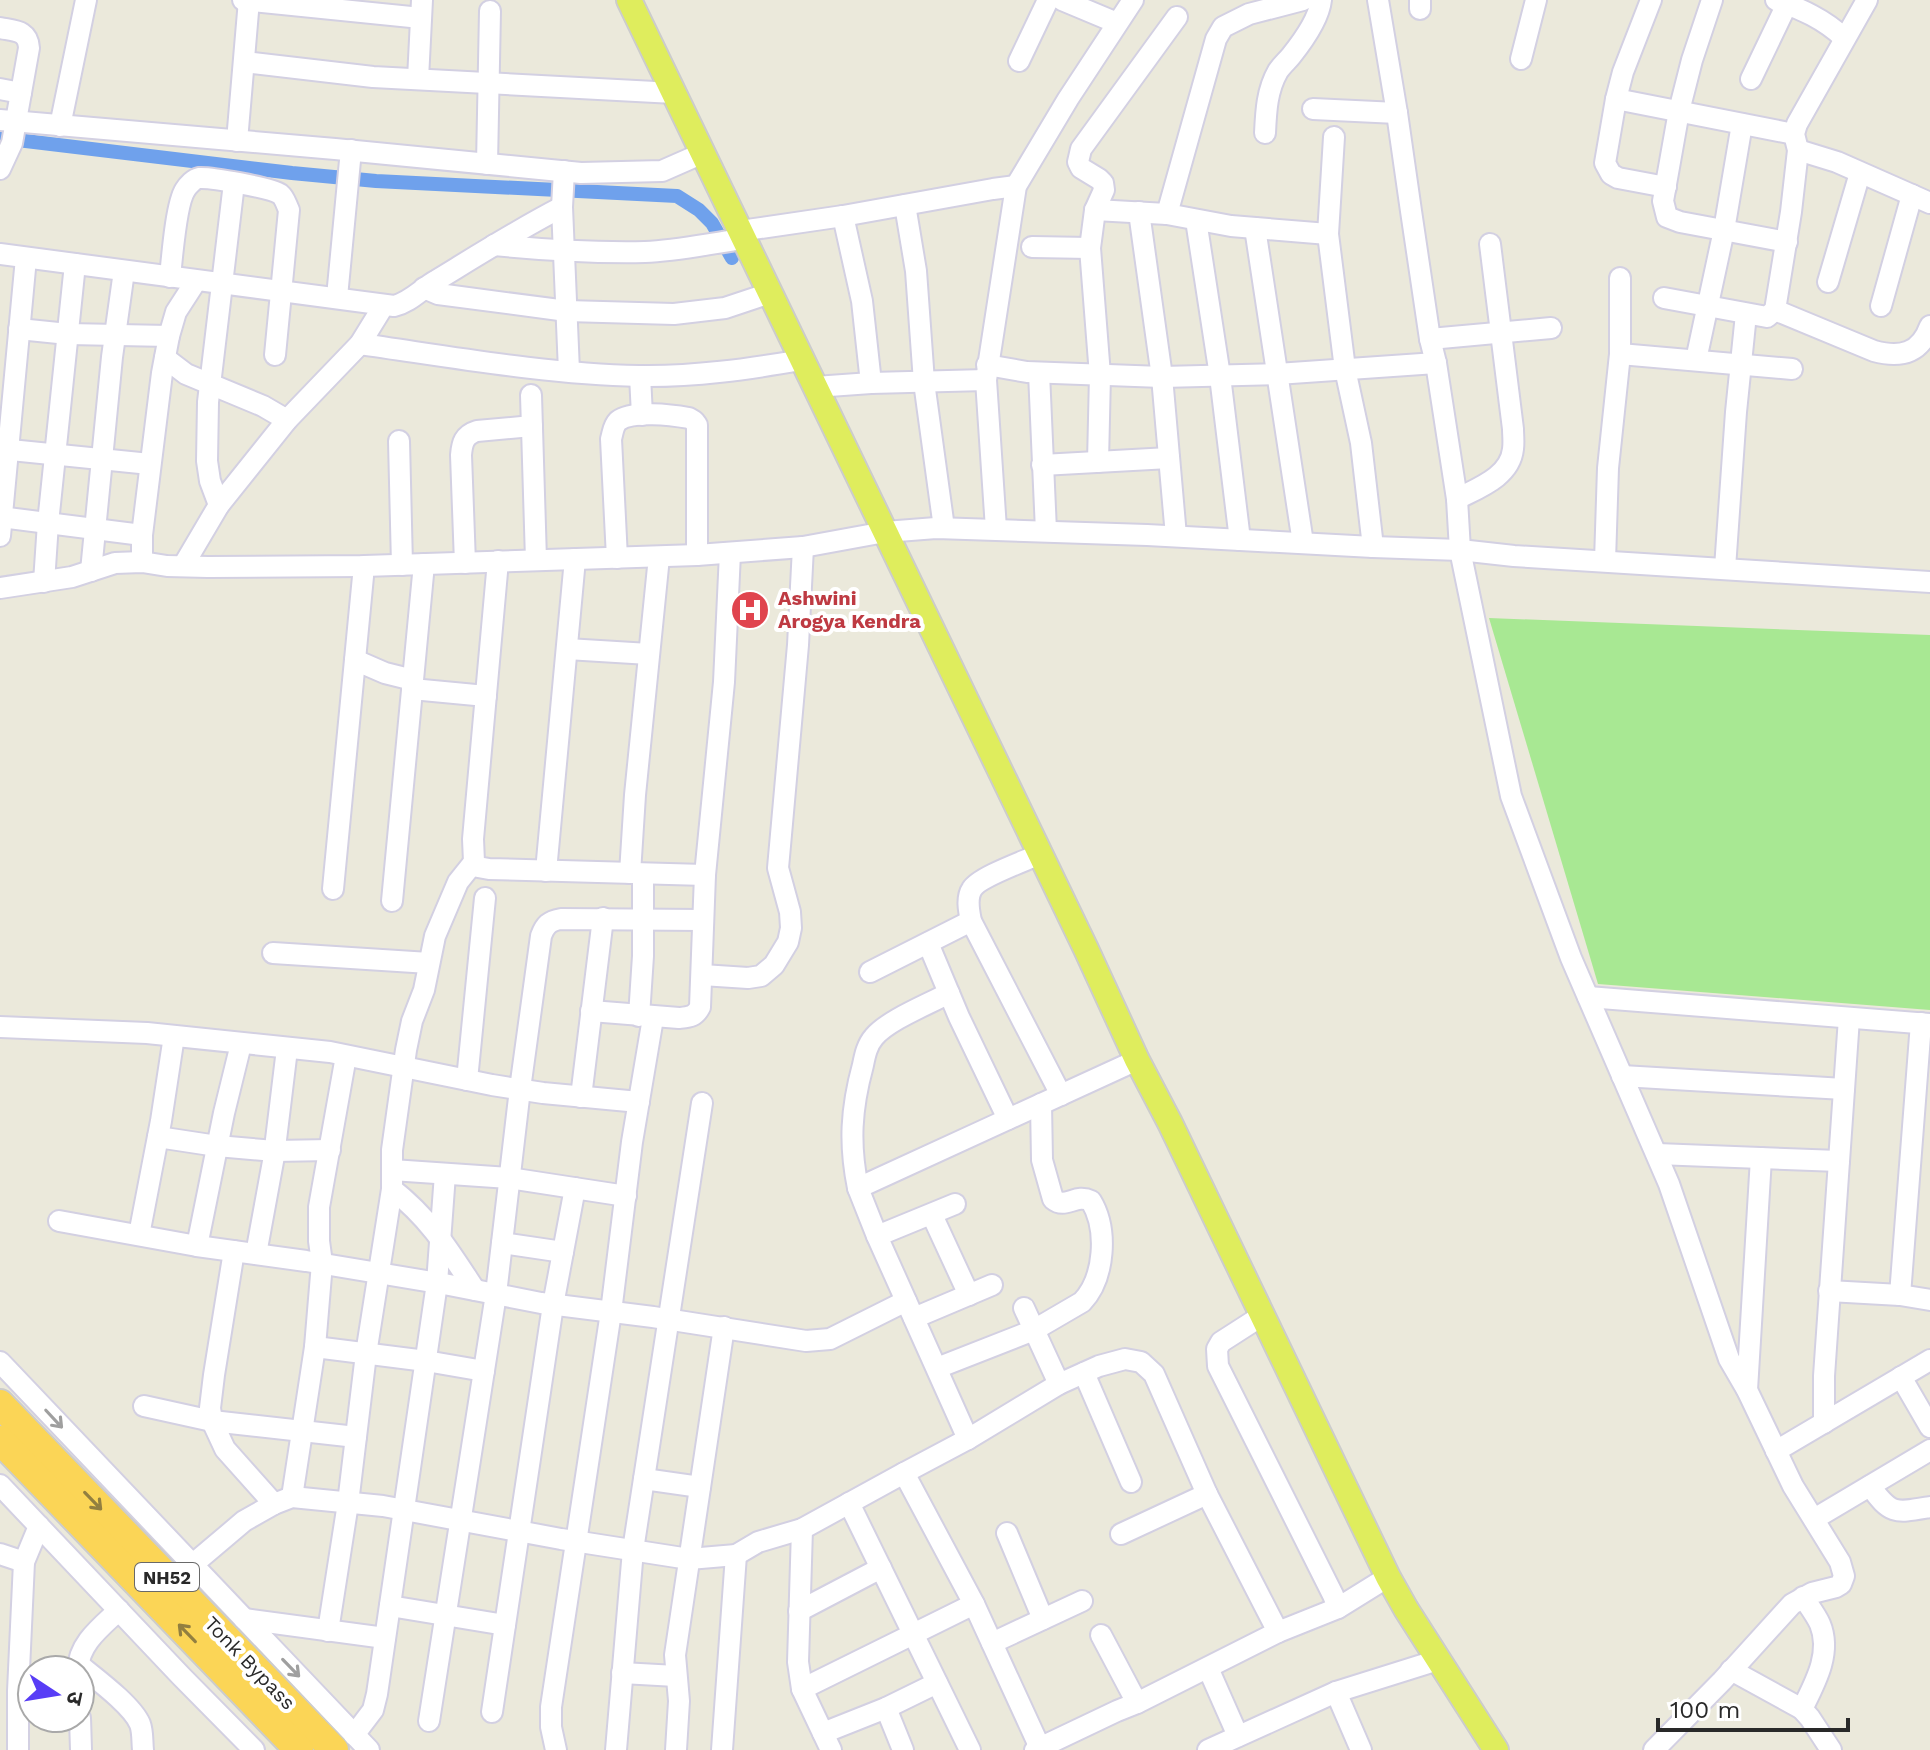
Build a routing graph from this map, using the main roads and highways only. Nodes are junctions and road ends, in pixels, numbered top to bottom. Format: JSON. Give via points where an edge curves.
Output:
{"nodes":[{"id":1,"x":629,"y":0,"type":"edge"},
{"id":2,"x":0,"y":1404,"type":"edge"},
{"id":3,"x":0,"y":1440,"type":"edge"},
{"id":4,"x":344,"y":1742,"type":"edge"},
{"id":5,"x":299,"y":1750,"type":"edge"},
{"id":6,"x":1496,"y":1750,"type":"edge"}],
"edges":[{"from":1,"to":6,"type":"main road","via":[[703,153],[729,239],[770,293],[1388,1577]]},
{"from":2,"to":4,"type":"highway","name":"Tonk Bypass","number":"NH52","one_way":true},
{"from":5,"to":3,"type":"highway","number":"NH52","one_way":true}]}
